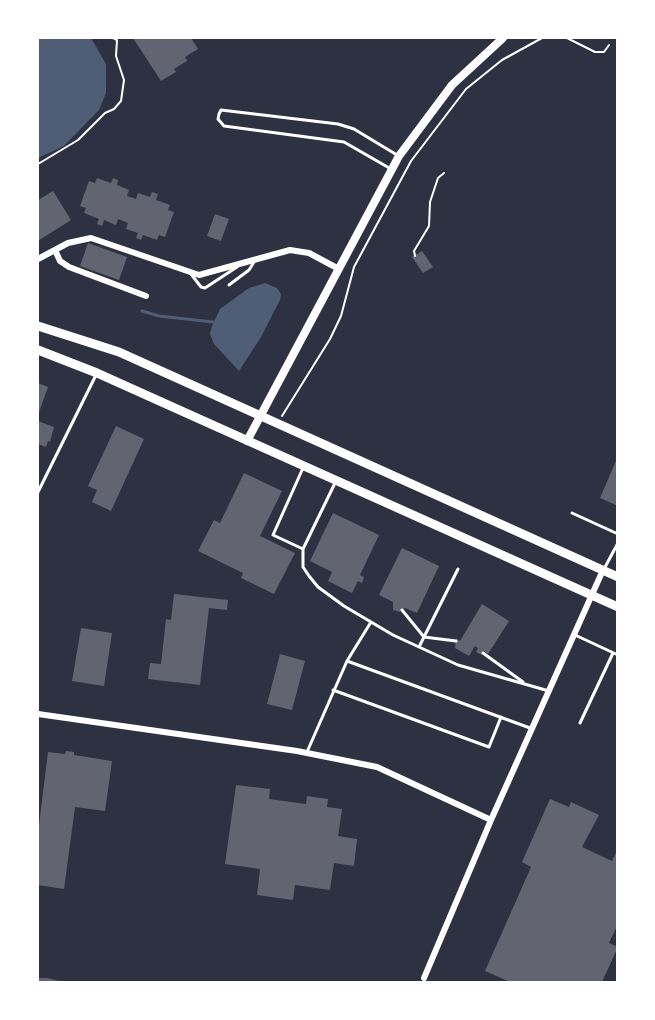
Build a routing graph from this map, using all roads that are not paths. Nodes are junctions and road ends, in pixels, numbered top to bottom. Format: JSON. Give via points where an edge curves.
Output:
{"nodes":[{"id":1,"x":503,"y":38,"type":"edge"},
{"id":2,"x":399,"y":156,"type":"junction"},
{"id":3,"x":391,"y":170,"type":"junction"},
{"id":4,"x":55,"y":250,"type":"junction"},
{"id":5,"x":38,"y":259,"type":"edge"},
{"id":6,"x":256,"y":260,"type":"junction"},
{"id":7,"x":240,"y":264,"type":"junction"},
{"id":8,"x":337,"y":268,"type":"junction"},
{"id":9,"x":190,"y":273,"type":"junction"},
{"id":10,"x":229,"y":285,"type":"dead end"},
{"id":11,"x":146,"y":296,"type":"dead end"},
{"id":12,"x":38,"y":326,"type":"edge"},
{"id":13,"x":38,"y":350,"type":"edge"},
{"id":14,"x":97,"y":374,"type":"junction"},
{"id":15,"x":260,"y":416,"type":"junction"},
{"id":16,"x":247,"y":441,"type":"junction"},
{"id":17,"x":304,"y":466,"type":"junction"},
{"id":18,"x":336,"y":481,"type":"junction"},
{"id":19,"x":38,"y":492,"type":"edge"},
{"id":20,"x":572,"y":513,"type":"dead end"},
{"id":21,"x":618,"y":534,"type":"edge"},
{"id":22,"x":618,"y":543,"type":"edge"},
{"id":23,"x":303,"y":549,"type":"junction"},
{"id":24,"x":458,"y":569,"type":"dead end"},
{"id":25,"x":603,"y":570,"type":"junction"},
{"id":26,"x":618,"y":577,"type":"edge"},
{"id":27,"x":592,"y":595,"type":"junction"},
{"id":28,"x":618,"y":607,"type":"edge"},
{"id":29,"x":402,"y":610,"type":"dead end"},
{"id":30,"x":371,"y":622,"type":"junction"},
{"id":31,"x":575,"y":635,"type":"junction"},
{"id":32,"x":424,"y":637,"type":"junction"},
{"id":33,"x":456,"y":641,"type":"dead end"},
{"id":34,"x":419,"y":647,"type":"junction"},
{"id":35,"x":483,"y":653,"type":"dead end"},
{"id":36,"x":615,"y":653,"type":"edge"},
{"id":37,"x":347,"y":660,"type":"junction"},
{"id":38,"x":524,"y":683,"type":"junction"},
{"id":39,"x":333,"y":690,"type":"junction"},
{"id":40,"x":549,"y":692,"type":"junction"},
{"id":41,"x":38,"y":714,"type":"edge"},
{"id":42,"x":501,"y":717,"type":"junction"},
{"id":43,"x":580,"y":723,"type":"dead end"},
{"id":44,"x":532,"y":729,"type":"junction"},
{"id":45,"x":307,"y":753,"type":"junction"},
{"id":46,"x":491,"y":820,"type":"junction"},
{"id":47,"x":424,"y":978,"type":"dead end"}],
"edges":[{"from":1,"to":2,"type":"street","via":[[452,85]]},
{"from":2,"to":3,"type":"street"},
{"from":2,"to":3,"type":"lane","via":[[354,129],[338,124],[221,110],[219,114],[224,126],[344,142]]},
{"from":3,"to":8,"type":"street"},
{"from":4,"to":5,"type":"street"},
{"from":4,"to":9,"type":"street","via":[[91,238]]},
{"from":4,"to":11,"type":"street","via":[[60,261],[69,267]]},
{"from":6,"to":7,"type":"street"},
{"from":6,"to":8,"type":"street","via":[[300,251]]},
{"from":6,"to":10,"type":"lane"},
{"from":7,"to":9,"type":"street","via":[[199,275]]},
{"from":7,"to":9,"type":"lane","via":[[205,288]]},
{"from":8,"to":15,"type":"street"},
{"from":12,"to":15,"type":"main road","via":[[119,352]]},
{"from":13,"to":14,"type":"main road"},
{"from":14,"to":16,"type":"main road"},
{"from":14,"to":19,"type":"lane"},
{"from":15,"to":16,"type":"street"},
{"from":15,"to":25,"type":"main road"},
{"from":16,"to":17,"type":"main road"},
{"from":17,"to":18,"type":"main road"},
{"from":17,"to":23,"type":"lane","via":[[273,535]]},
{"from":18,"to":23,"type":"lane"},
{"from":18,"to":27,"type":"main road"},
{"from":20,"to":21,"type":"lane"},
{"from":22,"to":25,"type":"lane"},
{"from":23,"to":30,"type":"lane","via":[[303,567],[318,587]]},
{"from":24,"to":32,"type":"lane"},
{"from":25,"to":26,"type":"main road"},
{"from":25,"to":27,"type":"street"},
{"from":27,"to":28,"type":"main road"},
{"from":27,"to":31,"type":"street"},
{"from":29,"to":32,"type":"lane"},
{"from":30,"to":34,"type":"lane"},
{"from":30,"to":37,"type":"lane"},
{"from":31,"to":36,"type":"lane"},
{"from":31,"to":40,"type":"street"},
{"from":32,"to":33,"type":"lane"},
{"from":32,"to":34,"type":"lane"},
{"from":34,"to":38,"type":"lane","via":[[458,665]]},
{"from":35,"to":38,"type":"lane"},
{"from":36,"to":43,"type":"lane"},
{"from":37,"to":39,"type":"lane"},
{"from":37,"to":42,"type":"lane"},
{"from":38,"to":40,"type":"lane"},
{"from":39,"to":42,"type":"lane","via":[[489,747]]},
{"from":39,"to":45,"type":"lane"},
{"from":40,"to":44,"type":"street"},
{"from":41,"to":45,"type":"street"},
{"from":42,"to":44,"type":"lane"},
{"from":44,"to":46,"type":"street"},
{"from":45,"to":46,"type":"street","via":[[377,767]]},
{"from":46,"to":47,"type":"street"}]}
